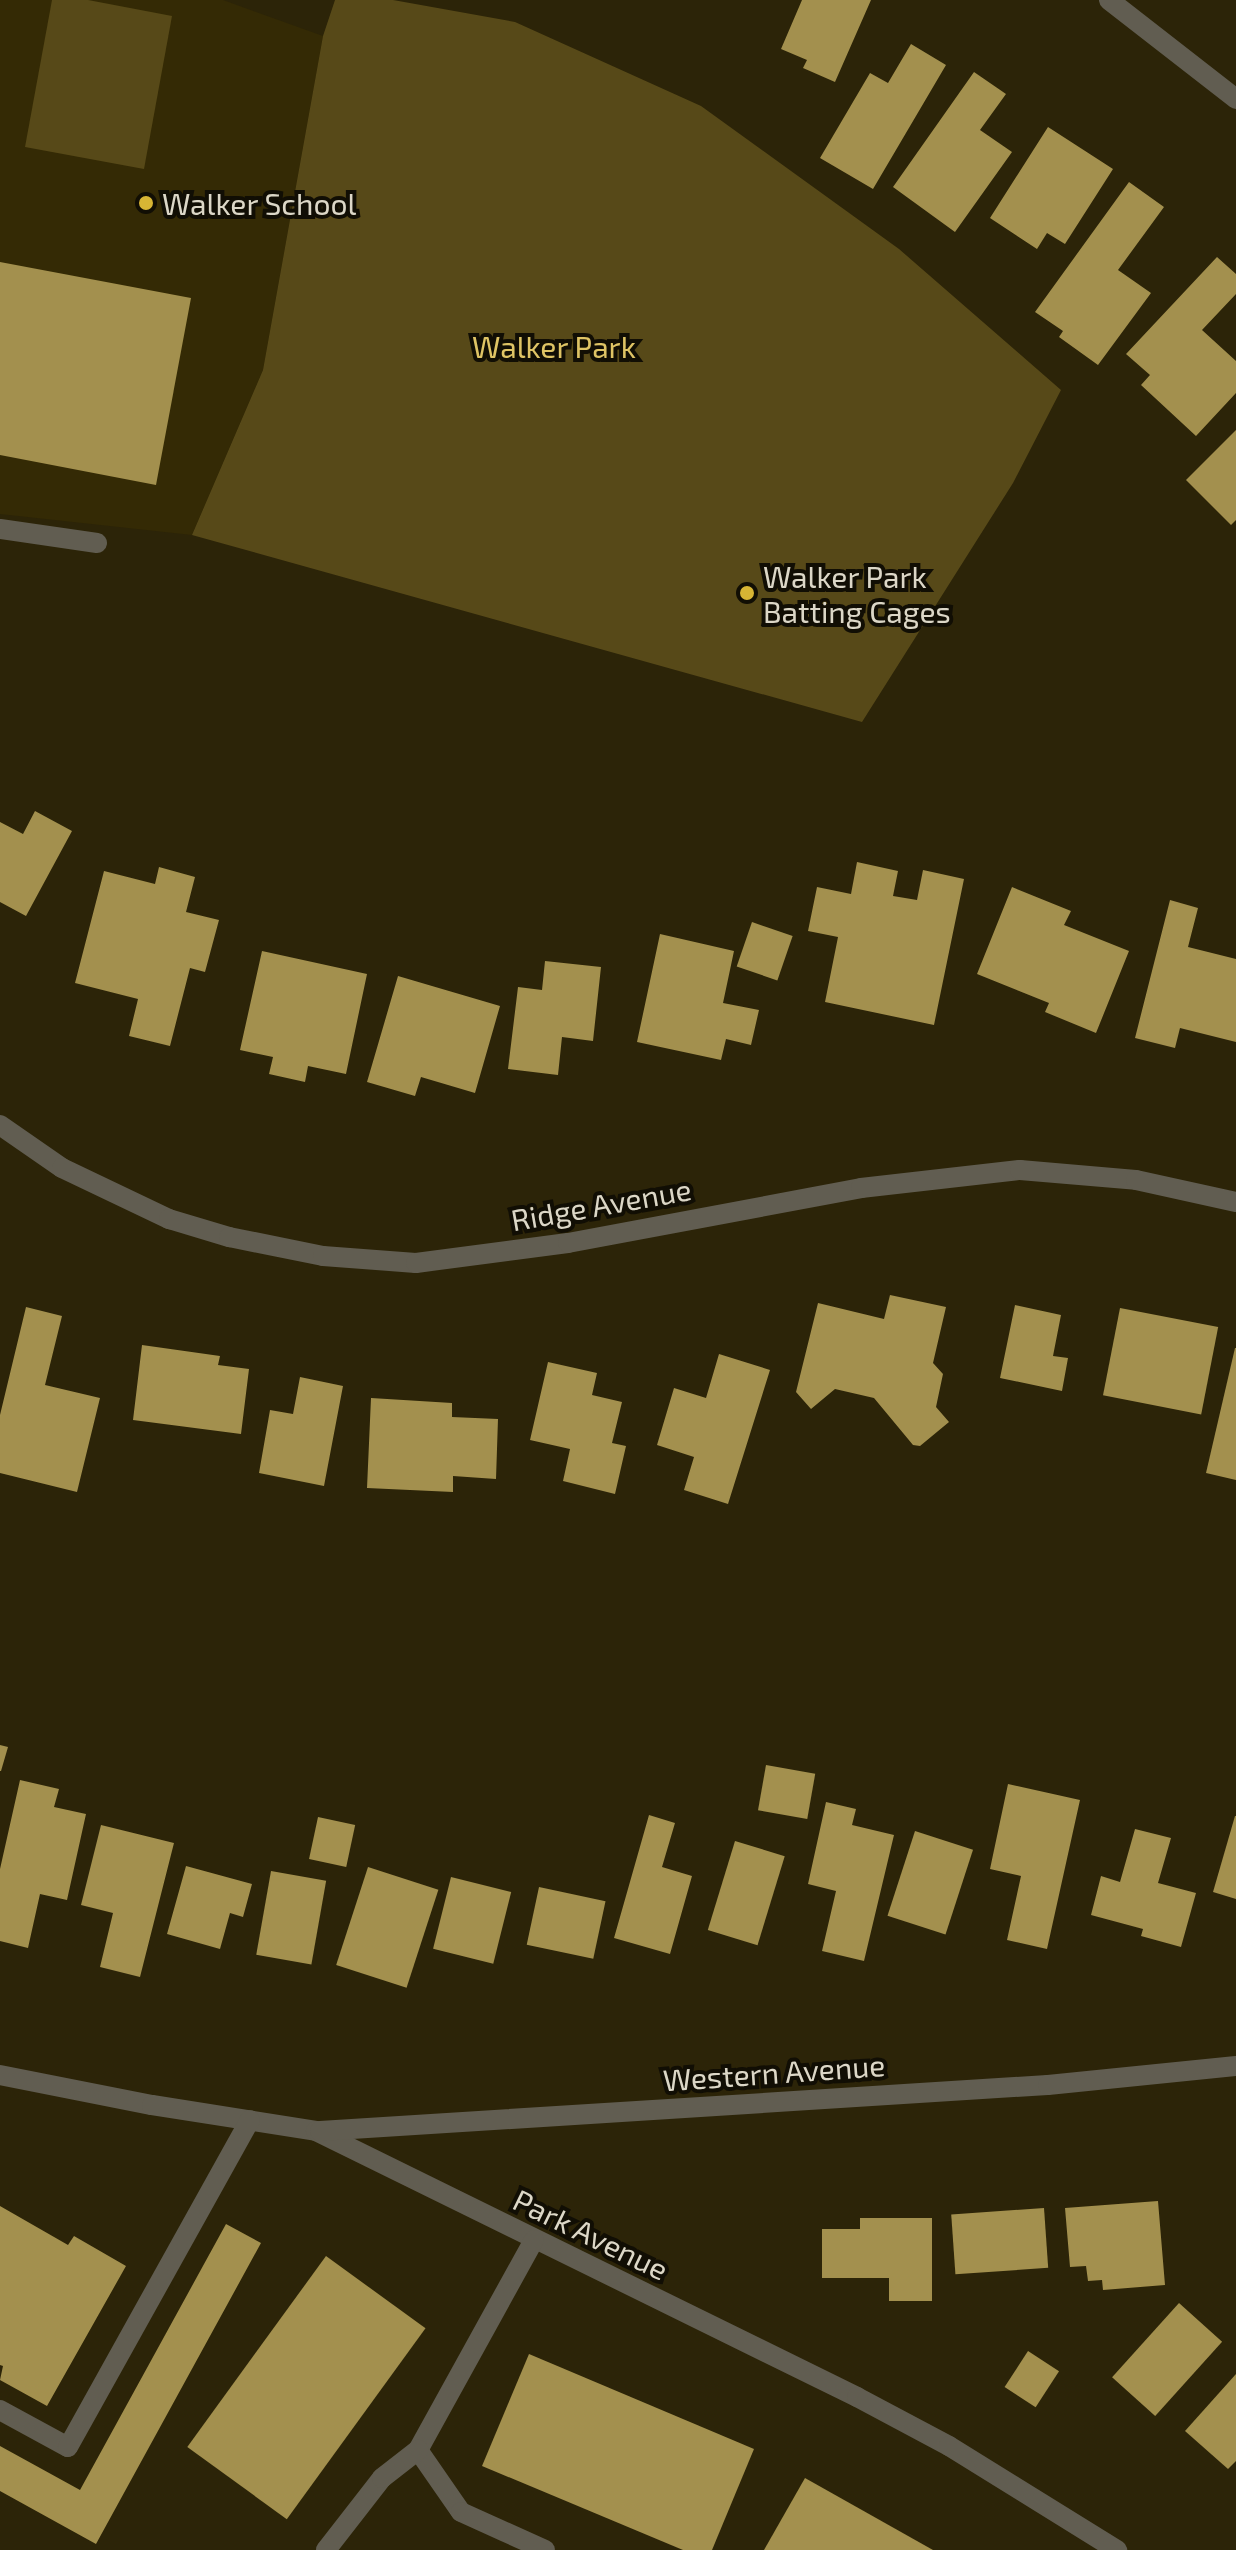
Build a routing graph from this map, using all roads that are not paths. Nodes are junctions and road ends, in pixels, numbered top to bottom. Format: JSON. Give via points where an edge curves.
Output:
{"nodes":[{"id":1,"x":1109,"y":0,"type":"edge"},
{"id":2,"x":1236,"y":99,"type":"edge"},
{"id":3,"x":0,"y":529,"type":"edge"},
{"id":4,"x":97,"y":543,"type":"dead end"},
{"id":5,"x":0,"y":1125,"type":"edge"},
{"id":6,"x":1236,"y":1202,"type":"edge"},
{"id":7,"x":1236,"y":2066,"type":"edge"},
{"id":8,"x":0,"y":2075,"type":"edge"},
{"id":9,"x":250,"y":2120,"type":"junction"},
{"id":10,"x":316,"y":2131,"type":"junction"},
{"id":11,"x":534,"y":2240,"type":"junction"},
{"id":12,"x":0,"y":2410,"type":"edge"},
{"id":13,"x":418,"y":2450,"type":"junction"},
{"id":14,"x":326,"y":2550,"type":"edge"},
{"id":15,"x":545,"y":2550,"type":"edge"},
{"id":16,"x":1117,"y":2550,"type":"edge"}],
"edges":[{"from":1,"to":2,"type":"street"},
{"from":3,"to":4,"type":"street"},
{"from":5,"to":6,"type":"street","name":"Ridge Avenue","via":[[62,1168],[169,1219],[323,1256],[416,1263],[568,1243],[876,1186],[1020,1170],[1136,1180]]},
{"from":7,"to":10,"type":"street","name":"Western Avenue","via":[[1048,2085]]},
{"from":8,"to":9,"type":"street","name":"Park Avenue"},
{"from":9,"to":10,"type":"street","name":"Park Avenue"},
{"from":9,"to":12,"type":"street","via":[[68,2447]]},
{"from":10,"to":11,"type":"street","name":"Park Avenue"},
{"from":11,"to":13,"type":"street"},
{"from":11,"to":16,"type":"street","name":"Park Avenue","via":[[884,2411]]},
{"from":13,"to":14,"type":"street","via":[[382,2478]]},
{"from":13,"to":15,"type":"street","via":[[461,2512]]}]}
